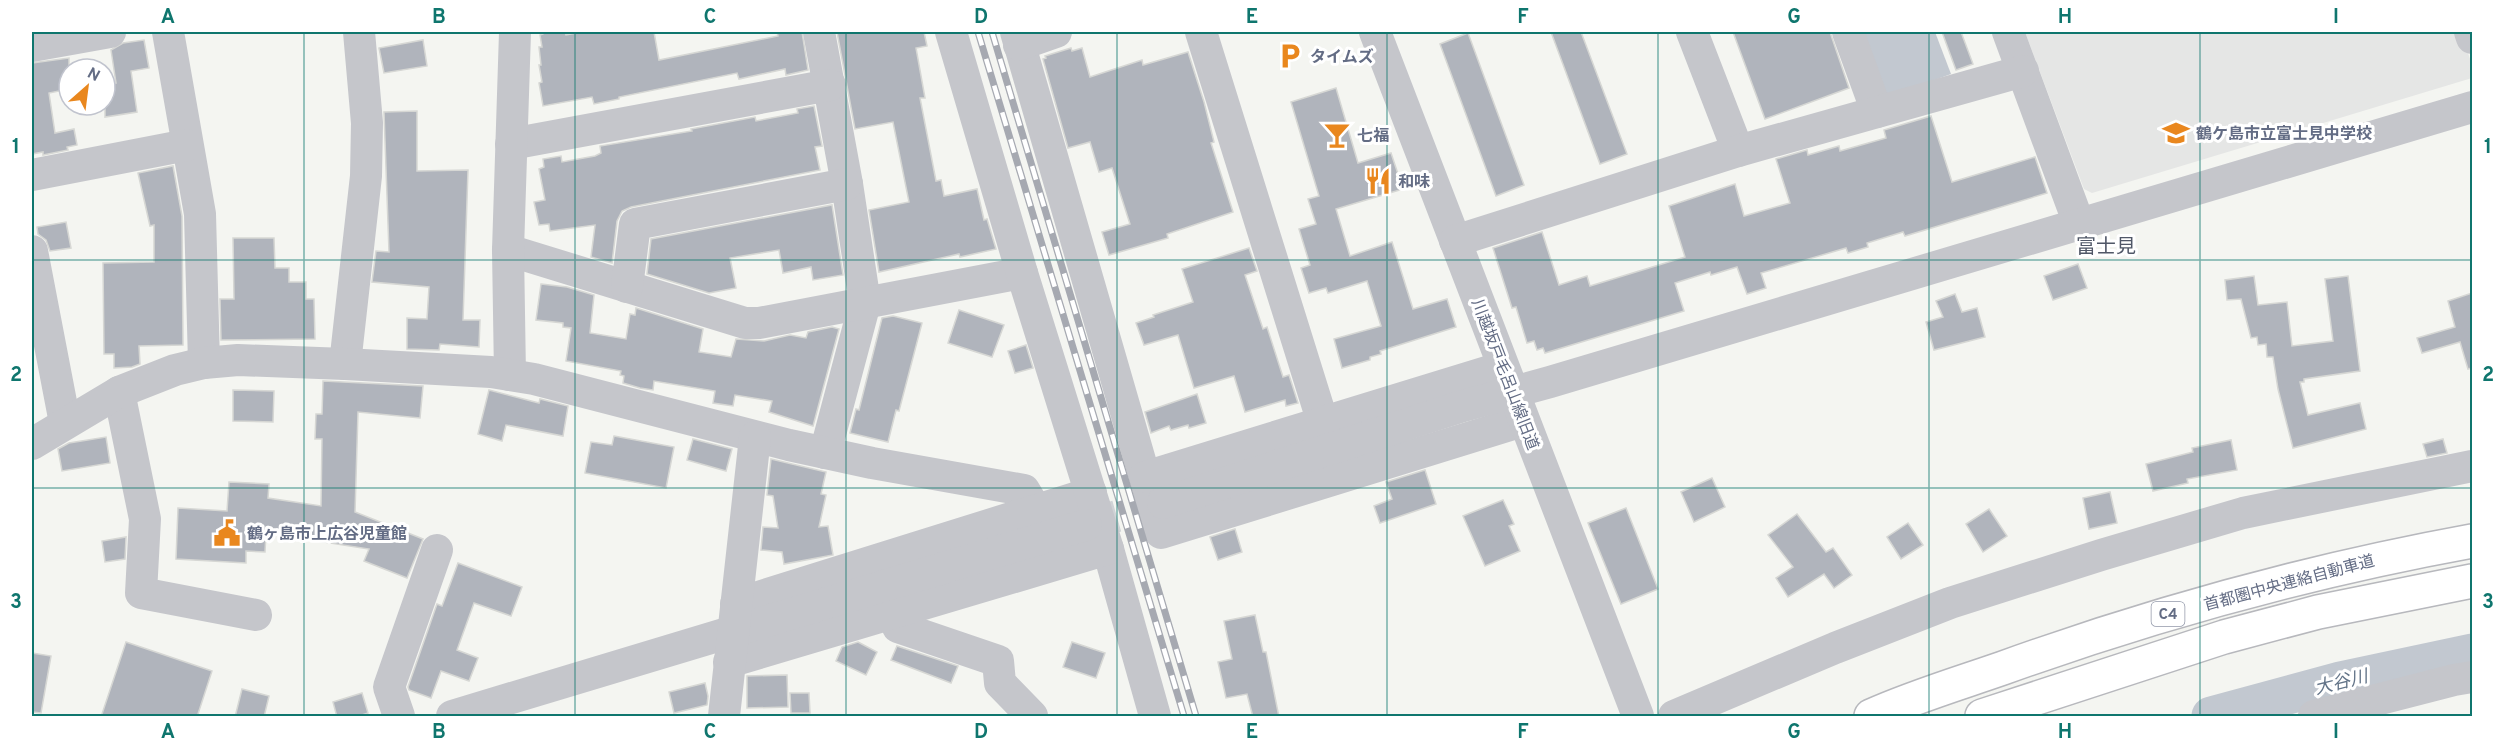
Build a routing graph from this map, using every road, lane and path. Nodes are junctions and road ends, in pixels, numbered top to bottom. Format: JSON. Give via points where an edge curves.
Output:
{"nodes":[{"id":1,"x":110,"y":32,"type":"edge"},
{"id":2,"x":168,"y":32,"type":"edge"},
{"id":3,"x":359,"y":32,"type":"edge"},
{"id":4,"x":514,"y":32,"type":"edge"},
{"id":5,"x":819,"y":32,"type":"edge"},
{"id":6,"x":951,"y":32,"type":"edge"},
{"id":7,"x":1056,"y":32,"type":"edge"},
{"id":8,"x":1201,"y":32,"type":"edge"},
{"id":9,"x":1375,"y":32,"type":"edge"},
{"id":10,"x":1692,"y":32,"type":"edge"},
{"id":11,"x":1848,"y":32,"type":"edge"},
{"id":12,"x":2008,"y":32,"type":"edge"},
{"id":13,"x":2470,"y":32,"type":"edge"},
{"id":14,"x":1018,"y":38,"type":"edge"},
{"id":15,"x":2472,"y":38,"type":"edge"},
{"id":16,"x":40,"y":40,"type":"edge"},
{"id":17,"x":2023,"y":71,"type":"junction"},
{"id":18,"x":830,"y":85,"type":"junction"},
{"id":19,"x":2472,"y":107,"type":"edge"},
{"id":20,"x":1877,"y":112,"type":"junction"},
{"id":21,"x":511,"y":144,"type":"junction"},
{"id":22,"x":188,"y":145,"type":"junction"},
{"id":23,"x":1738,"y":151,"type":"junction"},
{"id":24,"x":32,"y":175,"type":"edge"},
{"id":25,"x":847,"y":184,"type":"junction"},
{"id":26,"x":2079,"y":224,"type":"junction"},
{"id":27,"x":1455,"y":241,"type":"junction"},
{"id":28,"x":508,"y":250,"type":"junction"},
{"id":29,"x":32,"y":251,"type":"edge"},
{"id":30,"x":1022,"y":273,"type":"junction"},
{"id":31,"x":627,"y":287,"type":"junction"},
{"id":32,"x":865,"y":303,"type":"junction"},
{"id":33,"x":41,"y":349,"type":"edge"},
{"id":34,"x":204,"y":363,"type":"junction"},
{"id":35,"x":345,"y":364,"type":"junction"},
{"id":36,"x":510,"y":375,"type":"junction"},
{"id":37,"x":119,"y":392,"type":"junction"},
{"id":38,"x":1512,"y":394,"type":"junction"},
{"id":39,"x":65,"y":423,"type":"junction"},
{"id":40,"x":1323,"y":423,"type":"junction"},
{"id":41,"x":755,"y":437,"type":"junction"},
{"id":42,"x":32,"y":444,"type":"edge"},
{"id":43,"x":825,"y":453,"type":"junction"},
{"id":44,"x":2472,"y":466,"type":"edge"},
{"id":45,"x":1145,"y":477,"type":"junction"},
{"id":46,"x":1091,"y":493,"type":"junction"},
{"id":47,"x":1163,"y":503,"type":"tunnel mouth"},
{"id":48,"x":1036,"y":510,"type":"junction"},
{"id":49,"x":1086,"y":525,"type":"tunnel mouth"},
{"id":50,"x":2472,"y":541,"type":"edge"},
{"id":51,"x":1108,"y":549,"type":"junction"},
{"id":52,"x":437,"y":550,"type":"dead end"},
{"id":53,"x":2472,"y":581,"type":"edge"},
{"id":54,"x":892,"y":614,"type":"junction"},
{"id":55,"x":256,"y":615,"type":"dead end"},
{"id":56,"x":733,"y":633,"type":"junction"},
{"id":57,"x":2472,"y":677,"type":"edge"},
{"id":58,"x":399,"y":717,"type":"edge"},
{"id":59,"x":452,"y":717,"type":"edge"},
{"id":60,"x":724,"y":717,"type":"edge"},
{"id":61,"x":1032,"y":717,"type":"edge"},
{"id":62,"x":1155,"y":717,"type":"edge"},
{"id":63,"x":1638,"y":717,"type":"edge"},
{"id":64,"x":1674,"y":717,"type":"edge"},
{"id":65,"x":1871,"y":717,"type":"edge"},
{"id":66,"x":1982,"y":717,"type":"edge"},
{"id":67,"x":2314,"y":717,"type":"edge"}],
"edges":[{"from":1,"to":16,"type":"street"},
{"from":2,"to":22,"type":"street"},
{"from":3,"to":35,"type":"street","via":[[367,123],[366,176]]},
{"from":4,"to":21,"type":"street"},
{"from":5,"to":18,"type":"street"},
{"from":6,"to":30,"type":"street"},
{"from":7,"to":14,"type":"street"},
{"from":8,"to":40,"type":"street"},
{"from":9,"to":27,"type":"street","name":"川越坂戸毛呂山線旧道"},
{"from":10,"to":23,"type":"street"},
{"from":11,"to":20,"type":"street"},
{"from":12,"to":17,"type":"street"},
{"from":13,"to":15,"type":"street"},
{"from":14,"to":45,"type":"street"},
{"from":17,"to":20,"type":"street"},
{"from":17,"to":26,"type":"street"},
{"from":18,"to":21,"type":"street"},
{"from":18,"to":25,"type":"street"},
{"from":19,"to":26,"type":"street"},
{"from":20,"to":23,"type":"street"},
{"from":21,"to":28,"type":"street"},
{"from":22,"to":24,"type":"street"},
{"from":22,"to":34,"type":"street","via":[[200,214]]},
{"from":23,"to":27,"type":"street"},
{"from":25,"to":31,"type":"street","via":[[635,224]]},
{"from":25,"to":32,"type":"street"},
{"from":26,"to":38,"type":"street"},
{"from":27,"to":38,"type":"street","name":"川越坂戸毛呂山線旧道"},
{"from":28,"to":31,"type":"street"},
{"from":28,"to":36,"type":"street"},
{"from":29,"to":33,"type":"street"},
{"from":30,"to":32,"type":"street"},
{"from":30,"to":46,"type":"street"},
{"from":31,"to":32,"type":"street","via":[[746,323]]},
{"from":32,"to":43,"type":"street"},
{"from":33,"to":39,"type":"street"},
{"from":34,"to":35,"type":"street","via":[[247,360]]},
{"from":34,"to":37,"type":"street"},
{"from":35,"to":36,"type":"street"},
{"from":36,"to":41,"type":"street","via":[[578,389]]},
{"from":37,"to":39,"type":"street"},
{"from":37,"to":55,"type":"street","via":[[145,519],[141,593]]},
{"from":38,"to":40,"type":"street"},
{"from":38,"to":45,"type":"street","via":[[1161,533]]},
{"from":38,"to":47,"type":"street","via":[[1463,405]]},
{"from":38,"to":63,"type":"street","name":"川越坂戸毛呂山線旧道"},
{"from":39,"to":42,"type":"street"},
{"from":40,"to":45,"type":"street"},
{"from":41,"to":43,"type":"street"},
{"from":41,"to":56,"type":"street"},
{"from":43,"to":48,"type":"street","via":[[1024,490]]},
{"from":44,"to":64,"type":"street","via":[[2243,513],[2101,555],[1950,603]]},
{"from":46,"to":48,"type":"street"},
{"from":46,"to":51,"type":"street"},
{"from":48,"to":56,"type":"street"},
{"from":49,"to":56,"type":"street"},
{"from":50,"to":65,"type":"highway","name":"首都圏中央連絡自動車道","number":"C4","via":[[2375,559],[2175,612],[2058,648]]},
{"from":51,"to":54,"type":"street"},
{"from":51,"to":62,"type":"street"},
{"from":52,"to":58,"type":"street","via":[[389,687]]},
{"from":53,"to":66,"type":"highway","number":"C4","via":[[2318,612],[2224,637]]},
{"from":54,"to":56,"type":"street"},
{"from":54,"to":61,"type":"street","via":[[898,627],[998,661],[1000,683]]},
{"from":56,"to":59,"type":"street"},
{"from":56,"to":60,"type":"street"},
{"from":57,"to":67,"type":"street"}]}
